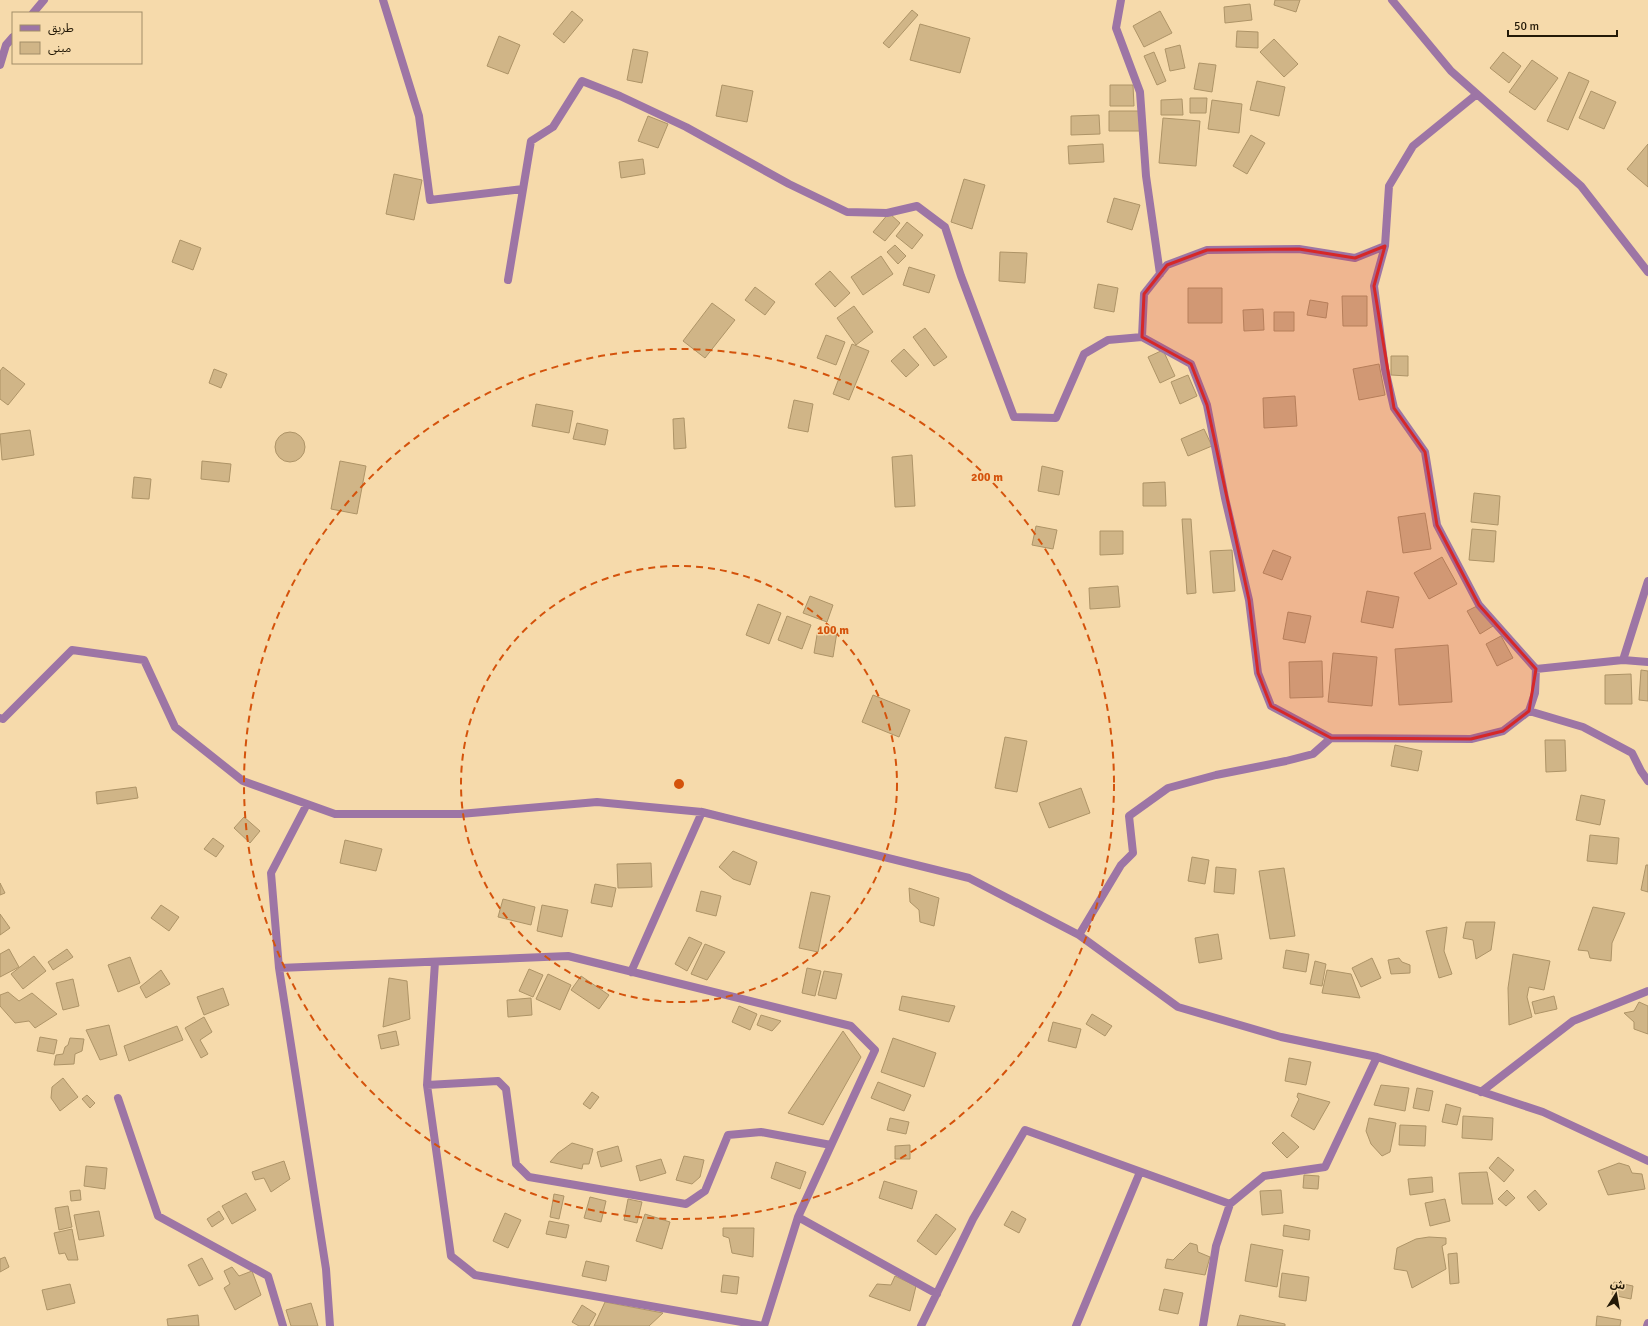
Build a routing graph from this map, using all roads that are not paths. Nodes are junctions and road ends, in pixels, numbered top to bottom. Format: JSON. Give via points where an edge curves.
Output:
{"nodes":[{"id":1,"x":44,"y":0,"type":"edge"},
{"id":2,"x":383,"y":0,"type":"edge"},
{"id":3,"x":1121,"y":0,"type":"edge"},
{"id":4,"x":1392,"y":0,"type":"edge"},
{"id":5,"x":34,"y":12,"type":"edge"},
{"id":6,"x":12,"y":38,"type":"edge"},
{"id":7,"x":0,"y":66,"type":"edge"},
{"id":8,"x":1477,"y":94,"type":"junction"},
{"id":9,"x":523,"y":189,"type":"junction"},
{"id":10,"x":1385,"y":246,"type":"junction"},
{"id":11,"x":1648,"y":272,"type":"edge"},
{"id":12,"x":1160,"y":274,"type":"junction"},
{"id":13,"x":508,"y":280,"type":"dead end"},
{"id":14,"x":1142,"y":336,"type":"junction"},
{"id":15,"x":1648,"y":581,"type":"edge"},
{"id":16,"x":1623,"y":660,"type":"junction"},
{"id":17,"x":1648,"y":662,"type":"edge"},
{"id":18,"x":1536,"y":669,"type":"junction"},
{"id":19,"x":1529,"y":711,"type":"junction"},
{"id":20,"x":0,"y":718,"type":"edge"},
{"id":21,"x":1331,"y":738,"type":"junction"},
{"id":22,"x":1648,"y":781,"type":"edge"},
{"id":23,"x":307,"y":804,"type":"junction"},
{"id":24,"x":702,"y":812,"type":"junction"},
{"id":25,"x":1079,"y":935,"type":"junction"},
{"id":26,"x":434,"y":962,"type":"junction"},
{"id":27,"x":279,"y":968,"type":"junction"},
{"id":28,"x":631,"y":972,"type":"junction"},
{"id":29,"x":1648,"y":991,"type":"edge"},
{"id":30,"x":1377,"y":1057,"type":"junction"},
{"id":31,"x":427,"y":1085,"type":"junction"},
{"id":32,"x":1481,"y":1092,"type":"junction"},
{"id":33,"x":118,"y":1098,"type":"dead end"},
{"id":34,"x":831,"y":1145,"type":"junction"},
{"id":35,"x":1648,"y":1161,"type":"edge"},
{"id":36,"x":1140,"y":1172,"type":"junction"},
{"id":37,"x":1230,"y":1204,"type":"junction"},
{"id":38,"x":798,"y":1217,"type":"junction"},
{"id":39,"x":937,"y":1294,"type":"junction"},
{"id":40,"x":1648,"y":1323,"type":"edge"},
{"id":41,"x":283,"y":1326,"type":"edge"},
{"id":42,"x":330,"y":1326,"type":"edge"},
{"id":43,"x":921,"y":1326,"type":"edge"},
{"id":44,"x":1076,"y":1326,"type":"edge"},
{"id":45,"x":1203,"y":1326,"type":"edge"},
{"id":46,"x":1646,"y":1326,"type":"edge"}],
"edges":[{"from":1,"to":5,"type":"street"},
{"from":2,"to":9,"type":"street","via":[[419,116],[430,200]]},
{"from":3,"to":12,"type":"street","via":[[1116,28],[1140,92],[1146,176]]},
{"from":4,"to":8,"type":"street","via":[[1451,70]]},
{"from":6,"to":7,"type":"street","via":[[6,45]]},
{"from":8,"to":10,"type":"street","via":[[1413,146],[1388,186]]},
{"from":8,"to":11,"type":"street","via":[[1581,186]]},
{"from":9,"to":13,"type":"street"},
{"from":9,"to":14,"type":"street","via":[[531,141],[554,127],[582,81],[686,127],[789,184],[847,212],[887,213],[917,206],[945,227],[1014,416],[1056,418],[1084,354],[1108,340]]},
{"from":10,"to":12,"type":"street","via":[[1355,258],[1299,249],[1207,250],[1167,265]]},
{"from":10,"to":18,"type":"street","via":[[1374,286],[1385,369],[1394,408],[1425,452],[1437,525],[1479,605]]},
{"from":12,"to":14,"type":"street","via":[[1144,294]]},
{"from":14,"to":21,"type":"street","via":[[1191,364],[1207,405],[1248,600],[1258,673],[1271,706]]},
{"from":15,"to":16,"type":"street"},
{"from":16,"to":17,"type":"street"},
{"from":16,"to":18,"type":"street"},
{"from":18,"to":19,"type":"street","via":[[1535,693]]},
{"from":19,"to":21,"type":"street","via":[[1503,731],[1471,739]]},
{"from":19,"to":22,"type":"street","via":[[1583,727],[1632,753]]},
{"from":20,"to":23,"type":"street","via":[[3,719],[72,650],[144,660],[175,727],[243,781]]},
{"from":21,"to":25,"type":"street","via":[[1313,754],[1168,788],[1129,816],[1133,853],[1121,865]]},
{"from":23,"to":24,"type":"street","via":[[335,814],[460,814],[597,802]]},
{"from":23,"to":27,"type":"street","via":[[271,873]]},
{"from":24,"to":25,"type":"street","via":[[969,878]]},
{"from":24,"to":28,"type":"street"},
{"from":25,"to":30,"type":"street","via":[[1178,1007],[1281,1036]]},
{"from":26,"to":27,"type":"street"},
{"from":26,"to":28,"type":"street","via":[[568,956]]},
{"from":26,"to":31,"type":"street"},
{"from":27,"to":42,"type":"street","via":[[326,1269]]},
{"from":28,"to":34,"type":"street","via":[[851,1026],[875,1050]]},
{"from":29,"to":32,"type":"street","via":[[1572,1021]]},
{"from":30,"to":32,"type":"street"},
{"from":30,"to":37,"type":"street","via":[[1325,1167],[1264,1176]]},
{"from":31,"to":34,"type":"street","via":[[498,1081],[506,1089],[516,1164],[529,1177],[686,1204],[705,1191],[728,1135],[762,1132]]},
{"from":31,"to":38,"type":"street","via":[[451,1256],[475,1275],[764,1326]]},
{"from":32,"to":35,"type":"street","via":[[1543,1112]]},
{"from":33,"to":41,"type":"street","via":[[158,1216],[268,1276]]},
{"from":34,"to":38,"type":"street"},
{"from":36,"to":37,"type":"street"},
{"from":36,"to":39,"type":"street","via":[[1025,1130],[973,1219]]},
{"from":36,"to":44,"type":"street"},
{"from":37,"to":45,"type":"street","via":[[1216,1246]]},
{"from":38,"to":39,"type":"street"},
{"from":39,"to":43,"type":"street"},
{"from":40,"to":46,"type":"street"}]}
